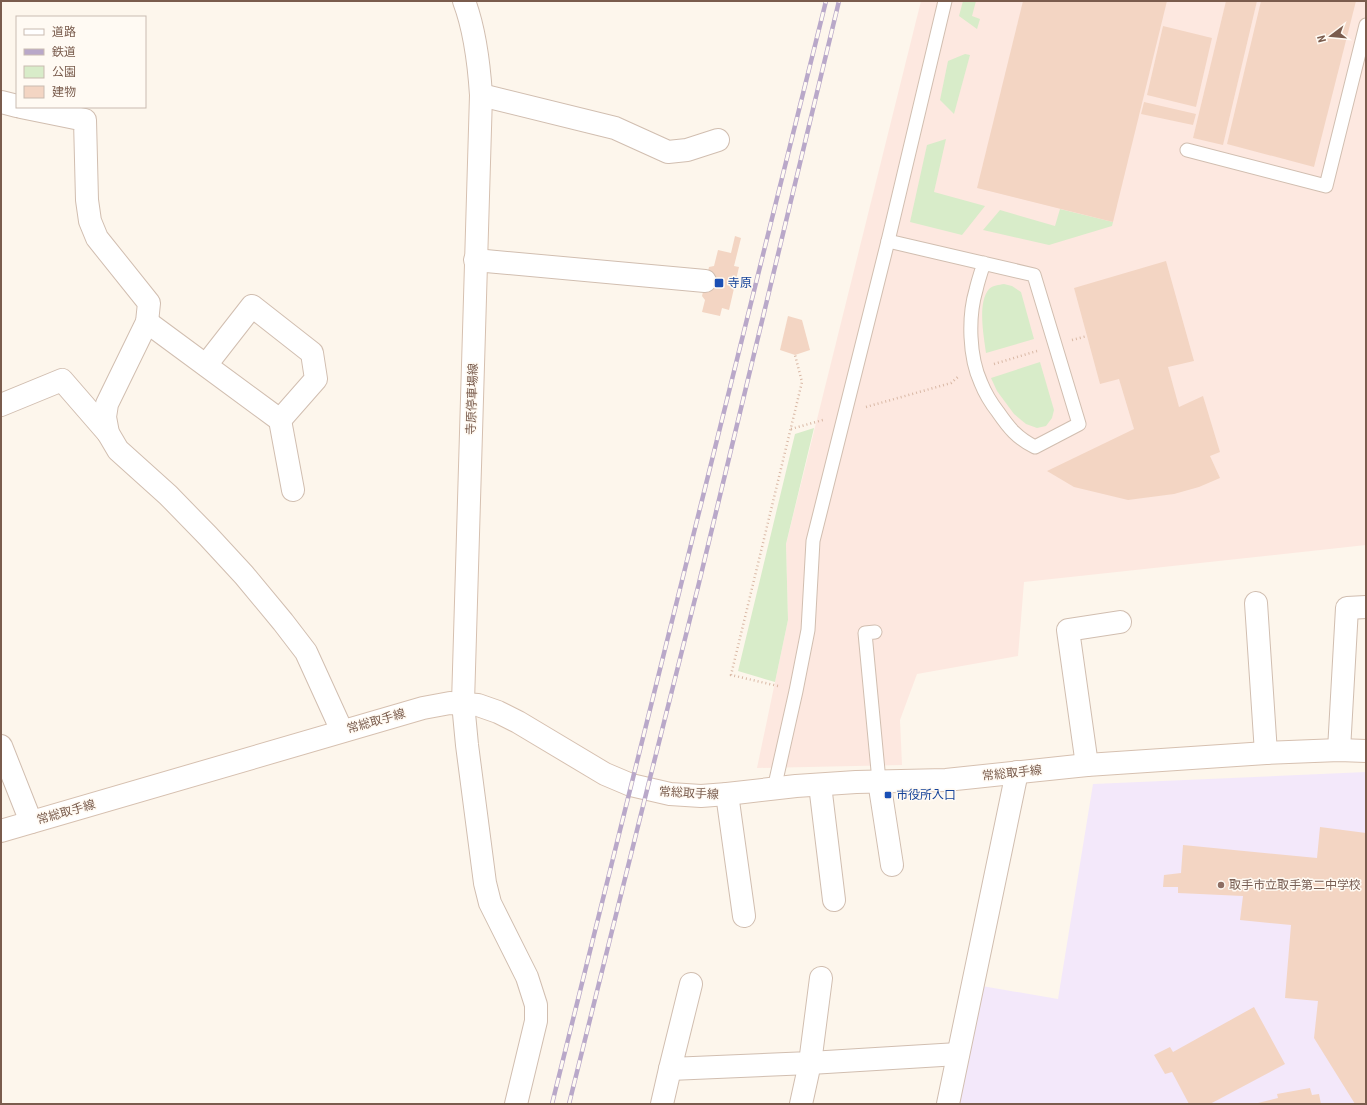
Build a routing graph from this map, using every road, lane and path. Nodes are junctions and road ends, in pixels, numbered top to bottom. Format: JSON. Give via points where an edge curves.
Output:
{"nodes":[{"id":1,"x":464,"y":1,"type":"edge"},
{"id":2,"x":945,"y":1,"type":"edge"},
{"id":3,"x":1366,"y":25,"type":"edge"},
{"id":4,"x":481,"y":95,"type":"junction"},
{"id":5,"x":1,"y":102,"type":"edge"},
{"id":6,"x":16,"y":106,"type":"edge"},
{"id":7,"x":26,"y":108,"type":"edge"},
{"id":8,"x":718,"y":140,"type":"dead end"},
{"id":9,"x":1187,"y":150,"type":"dead end"},
{"id":10,"x":888,"y":241,"type":"junction"},
{"id":11,"x":475,"y":260,"type":"junction"},
{"id":12,"x":984,"y":263,"type":"junction"},
{"id":13,"x":705,"y":281,"type":"dead end"},
{"id":14,"x":147,"y":322,"type":"junction"},
{"id":15,"x":1087,"y":336,"type":"dead end"},
{"id":16,"x":1056,"y":345,"type":"junction"},
{"id":17,"x":795,"y":355,"type":"dead end"},
{"id":18,"x":206,"y":366,"type":"junction"},
{"id":19,"x":976,"y":370,"type":"junction"},
{"id":20,"x":1,"y":405,"type":"edge"},
{"id":21,"x":845,"y":414,"type":"junction"},
{"id":22,"x":280,"y":420,"type":"junction"},
{"id":23,"x":790,"y":429,"type":"junction"},
{"id":24,"x":108,"y":433,"type":"junction"},
{"id":25,"x":293,"y":490,"type":"dead end"},
{"id":26,"x":1256,"y":603,"type":"dead end"},
{"id":27,"x":1366,"y":607,"type":"edge"},
{"id":28,"x":1120,"y":622,"type":"dead end"},
{"id":29,"x":875,"y":632,"type":"dead end"},
{"id":30,"x":796,"y":691,"type":"junction"},
{"id":31,"x":463,"y":703,"type":"junction"},
{"id":32,"x":342,"y":731,"type":"junction"},
{"id":33,"x":1,"y":746,"type":"edge"},
{"id":34,"x":1339,"y":750,"type":"junction"},
{"id":35,"x":1366,"y":751,"type":"edge"},
{"id":36,"x":1266,"y":753,"type":"junction"},
{"id":37,"x":1087,"y":765,"type":"junction"},
{"id":38,"x":1017,"y":772,"type":"junction"},
{"id":39,"x":879,"y":781,"type":"junction"},
{"id":40,"x":820,"y":785,"type":"junction"},
{"id":41,"x":774,"y":789,"type":"junction"},
{"id":42,"x":727,"y":794,"type":"junction"},
{"id":43,"x":31,"y":822,"type":"junction"},
{"id":44,"x":1,"y":831,"type":"edge"},
{"id":45,"x":892,"y":865,"type":"dead end"},
{"id":46,"x":834,"y":900,"type":"dead end"},
{"id":47,"x":744,"y":916,"type":"dead end"},
{"id":48,"x":821,"y":978,"type":"dead end"},
{"id":49,"x":691,"y":984,"type":"dead end"},
{"id":50,"x":958,"y":1054,"type":"junction"},
{"id":51,"x":810,"y":1063,"type":"junction"},
{"id":52,"x":670,"y":1070,"type":"junction"},
{"id":53,"x":516,"y":1104,"type":"edge"},
{"id":54,"x":662,"y":1104,"type":"edge"},
{"id":55,"x":801,"y":1104,"type":"edge"},
{"id":56,"x":948,"y":1104,"type":"edge"}],
"edges":[{"from":1,"to":4,"type":"street","name":"寺原停車場線","via":[[475,44]]},
{"from":2,"to":10,"type":"lane"},
{"from":3,"to":9,"type":"lane","via":[[1326,186]]},
{"from":4,"to":8,"type":"street","via":[[615,128],[668,152],[687,150]]},
{"from":4,"to":11,"type":"street","name":"寺原停車場線"},
{"from":5,"to":6,"type":"street"},
{"from":7,"to":14,"type":"street","via":[[85,120],[86,200],[90,221],[96,238],[149,303]]},
{"from":10,"to":12,"type":"lane"},
{"from":10,"to":21,"type":"lane"},
{"from":11,"to":13,"type":"street"},
{"from":11,"to":31,"type":"street","name":"寺原停車場線"},
{"from":12,"to":16,"type":"lane","via":[[1034,275]]},
{"from":12,"to":19,"type":"lane","via":[[975,291],[972,319],[972,348]]},
{"from":14,"to":18,"type":"street"},
{"from":14,"to":24,"type":"street","via":[[107,404],[105,418]]},
{"from":15,"to":16,"type":"path"},
{"from":16,"to":19,"type":"path"},
{"from":16,"to":19,"type":"lane","via":[[1079,424],[1035,447],[1011,431],[993,405]]},
{"from":17,"to":23,"type":"path","via":[[802,382]]},
{"from":18,"to":22,"type":"street"},
{"from":18,"to":22,"type":"street","via":[[252,306],[312,353],[316,379]]},
{"from":19,"to":21,"type":"path","via":[[961,375],[952,383]]},
{"from":20,"to":24,"type":"street","via":[[62,380]]},
{"from":21,"to":23,"type":"path"},
{"from":21,"to":30,"type":"lane","via":[[813,541],[808,630]]},
{"from":22,"to":25,"type":"street"},
{"from":23,"to":30,"type":"path","via":[[731,675]]},
{"from":24,"to":32,"type":"street","via":[[118,450],[168,495],[208,536],[283,622],[306,652]]},
{"from":26,"to":36,"type":"street"},
{"from":27,"to":34,"type":"street","via":[[1347,608]]},
{"from":28,"to":37,"type":"street","via":[[1068,630]]},
{"from":29,"to":39,"type":"lane","via":[[865,634]]},
{"from":30,"to":41,"type":"lane"},
{"from":31,"to":32,"type":"street","name":"常総取手線","via":[[422,708]]},
{"from":31,"to":42,"type":"street","name":"常総取手線","via":[[478,705],[511,719],[605,774],[631,785],[670,794]]},
{"from":31,"to":53,"type":"street","name":"寺原停車場線","via":[[486,890],[536,1005],[536,1021]]},
{"from":32,"to":43,"type":"street","name":"常総取手線"},
{"from":33,"to":43,"type":"street"},
{"from":34,"to":35,"type":"street","name":"常総取手線"},
{"from":34,"to":36,"type":"street","name":"常総取手線"},
{"from":36,"to":37,"type":"street","name":"常総取手線"},
{"from":37,"to":38,"type":"street","name":"常総取手線"},
{"from":38,"to":39,"type":"street","name":"常総取手線","via":[[946,780]]},
{"from":38,"to":50,"type":"street"},
{"from":39,"to":40,"type":"street","name":"常総取手線"},
{"from":39,"to":45,"type":"street"},
{"from":40,"to":41,"type":"street","name":"常総取手線"},
{"from":40,"to":46,"type":"street"},
{"from":41,"to":42,"type":"street","name":"常総取手線"},
{"from":42,"to":47,"type":"street"},
{"from":43,"to":44,"type":"street","name":"常総取手線"},
{"from":48,"to":51,"type":"street"},
{"from":49,"to":52,"type":"street"},
{"from":50,"to":51,"type":"street"},
{"from":50,"to":56,"type":"street"},
{"from":51,"to":52,"type":"street"},
{"from":51,"to":55,"type":"street"},
{"from":52,"to":54,"type":"street"}]}
